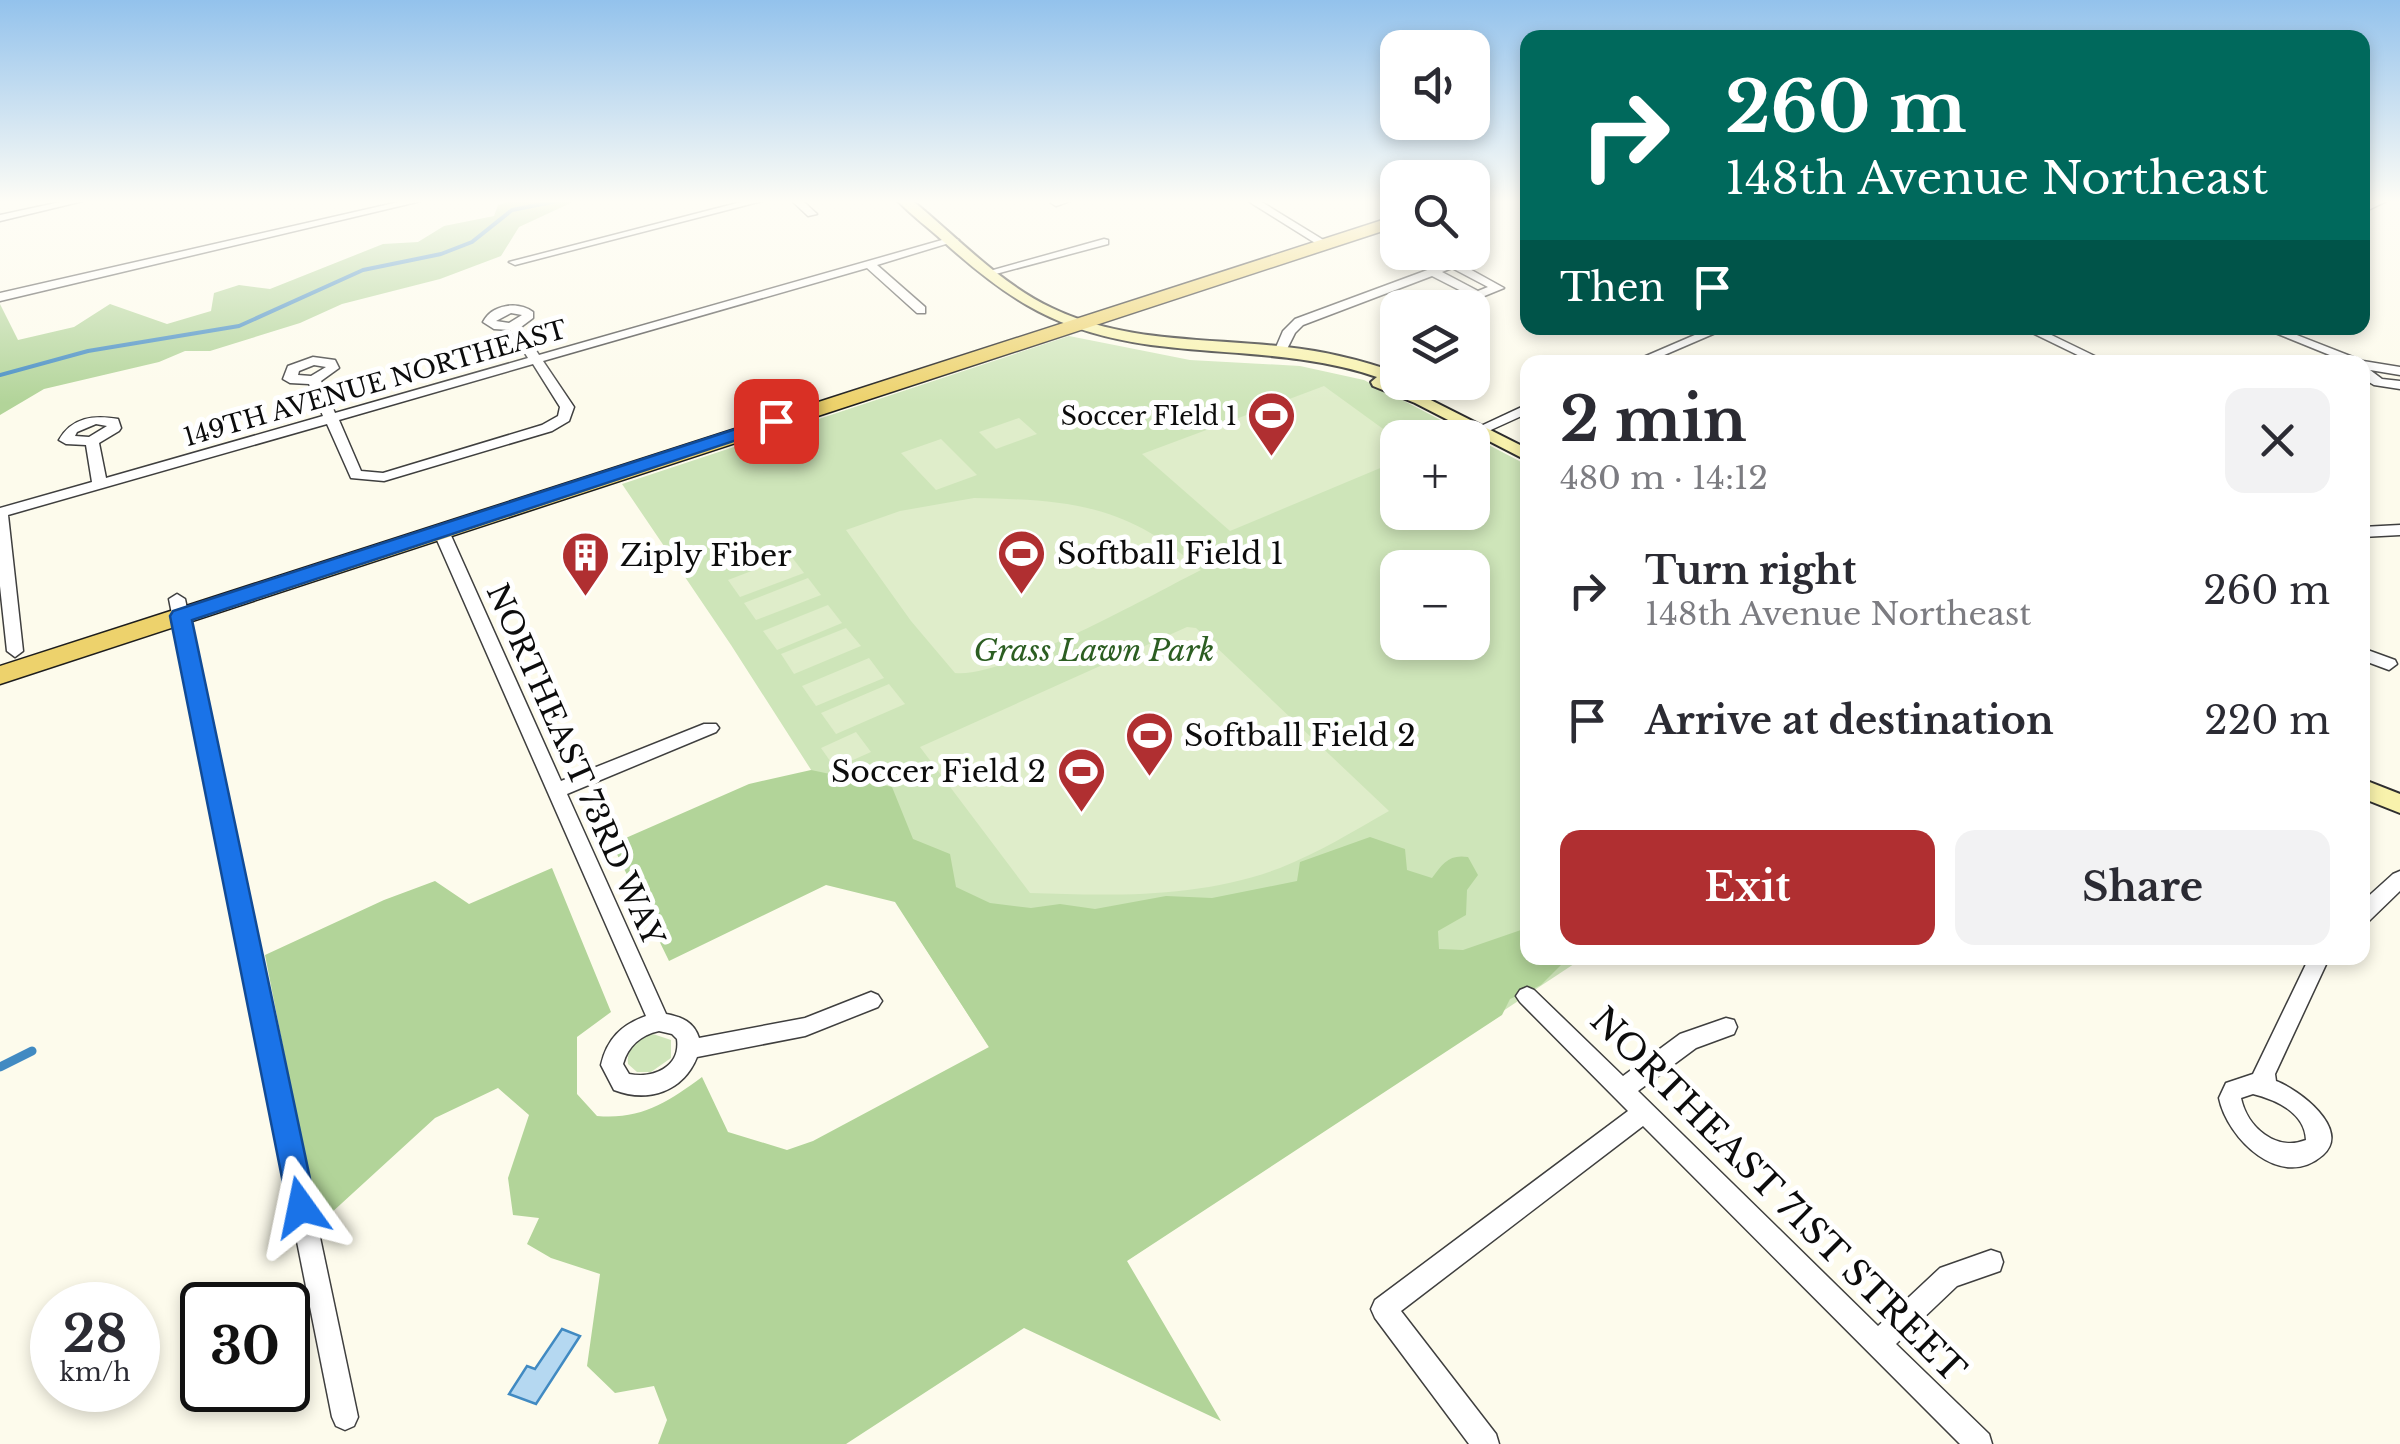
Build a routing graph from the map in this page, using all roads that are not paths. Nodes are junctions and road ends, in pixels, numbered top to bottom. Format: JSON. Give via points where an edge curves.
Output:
{"nodes":[{"id":1,"x":124,"y":268,"type":"edge"},
{"id":2,"x":863,"y":268,"type":"edge"},
{"id":3,"x":878,"y":268,"type":"edge"},
{"id":4,"x":988,"y":268,"type":"edge"},
{"id":5,"x":1005,"y":268,"type":"edge"},
{"id":6,"x":1224,"y":268,"type":"edge"},
{"id":7,"x":1234,"y":268,"type":"edge"},
{"id":8,"x":992,"y":272,"type":"junction"},
{"id":9,"x":1434,"y":272,"type":"dead end"},
{"id":10,"x":0,"y":297,"type":"edge"},
{"id":11,"x":1132,"y":305,"type":"junction"},
{"id":12,"x":920,"y":310,"type":"dead end"},
{"id":13,"x":1065,"y":319,"type":"junction"},
{"id":14,"x":514,"y":326,"type":"dead end"},
{"id":15,"x":1704,"y":335,"type":"edge"},
{"id":16,"x":2043,"y":335,"type":"edge"},
{"id":17,"x":2287,"y":335,"type":"edge"},
{"id":18,"x":1157,"y":342,"type":"junction"},
{"id":19,"x":1280,"y":352,"type":"junction"},
{"id":20,"x":1655,"y":355,"type":"edge"},
{"id":21,"x":2086,"y":355,"type":"edge"},
{"id":22,"x":2338,"y":355,"type":"edge"},
{"id":23,"x":537,"y":360,"type":"junction"},
{"id":24,"x":2400,"y":371,"type":"edge"},
{"id":25,"x":1380,"y":374,"type":"edge"},
{"id":26,"x":314,"y":380,"type":"dead end"},
{"id":27,"x":2391,"y":380,"type":"edge"},
{"id":28,"x":1437,"y":400,"type":"edge"},
{"id":29,"x":1520,"y":411,"type":"edge"},
{"id":30,"x":333,"y":418,"type":"junction"},
{"id":31,"x":1465,"y":420,"type":"edge"},
{"id":32,"x":1469,"y":420,"type":"edge"},
{"id":33,"x":1490,"y":425,"type":"edge"},
{"id":34,"x":1490,"y":431,"type":"edge"},
{"id":35,"x":1490,"y":433,"type":"edge"},
{"id":36,"x":92,"y":441,"type":"dead end"},
{"id":37,"x":1520,"y":443,"type":"edge"},
{"id":38,"x":1520,"y":451,"type":"edge"},
{"id":39,"x":100,"y":484,"type":"junction"},
{"id":40,"x":0,"y":514,"type":"edge"},
{"id":41,"x":2400,"y":530,"type":"edge"},
{"id":42,"x":440,"y":531,"type":"junction"},
{"id":43,"x":2370,"y":532,"type":"edge"},
{"id":44,"x":179,"y":608,"type":"junction"},
{"id":45,"x":7,"y":654,"type":"edge"},
{"id":46,"x":2370,"y":657,"type":"edge"},
{"id":47,"x":2389,"y":664,"type":"dead end"},
{"id":48,"x":0,"y":676,"type":"edge"},
{"id":49,"x":710,"y":728,"type":"dead end"},
{"id":50,"x":556,"y":791,"type":"junction"},
{"id":51,"x":2370,"y":791,"type":"edge"},
{"id":52,"x":2400,"y":804,"type":"edge"},
{"id":53,"x":2400,"y":879,"type":"edge"},
{"id":54,"x":2370,"y":907,"type":"edge"},
{"id":55,"x":2316,"y":965,"type":"edge"},
{"id":56,"x":1526,"y":996,"type":"dead end"},
{"id":57,"x":871,"y":1001,"type":"dead end"},
{"id":58,"x":659,"y":1022,"type":"junction"},
{"id":59,"x":1726,"y":1027,"type":"dead end"},
{"id":60,"x":690,"y":1049,"type":"junction"},
{"id":61,"x":2266,"y":1086,"type":"dead end"},
{"id":62,"x":1622,"y":1088,"type":"junction"},
{"id":63,"x":1645,"y":1111,"type":"junction"},
{"id":64,"x":1991,"y":1262,"type":"dead end"},
{"id":65,"x":1878,"y":1344,"type":"junction"},
{"id":66,"x":345,"y":1418,"type":"dead end"},
{"id":67,"x":1486,"y":1444,"type":"edge"},
{"id":68,"x":1979,"y":1444,"type":"edge"}],
"edges":[{"from":1,"to":10,"type":"street"},
{"from":2,"to":23,"type":"street","name":"149TH AVENUE NORTHEAST"},
{"from":3,"to":12,"type":"street"},
{"from":4,"to":8,"type":"main road"},
{"from":5,"to":8,"type":"street"},
{"from":6,"to":13,"type":"main road"},
{"from":7,"to":11,"type":"main road"},
{"from":8,"to":13,"type":"main road","via":[[1028,302]]},
{"from":9,"to":19,"type":"street","via":[[1298,322]]},
{"from":11,"to":13,"type":"main road"},
{"from":11,"to":18,"type":"main road","via":[[1132,326]]},
{"from":13,"to":18,"type":"main road"},
{"from":13,"to":42,"type":"main road"},
{"from":13,"to":44,"type":"main road"},
{"from":14,"to":23,"type":"street"},
{"from":15,"to":20,"type":"street"},
{"from":16,"to":21,"type":"street"},
{"from":17,"to":22,"type":"street"},
{"from":18,"to":19,"type":"main road"},
{"from":19,"to":25,"type":"main road"},
{"from":19,"to":31,"type":"main road","via":[[1398,388]]},
{"from":23,"to":30,"type":"street","name":"149TH AVENUE NORTHEAST"},
{"from":23,"to":30,"type":"street","via":[[567,407],[564,418],[384,477],[356,475]]},
{"from":24,"to":27,"type":"street"},
{"from":26,"to":30,"type":"street"},
{"from":28,"to":32,"type":"main road"},
{"from":29,"to":33,"type":"street"},
{"from":30,"to":39,"type":"street","name":"149TH AVENUE NORTHEAST"},
{"from":34,"to":37,"type":"main road"},
{"from":35,"to":38,"type":"main road"},
{"from":36,"to":39,"type":"street"},
{"from":39,"to":40,"type":"street","name":"149TH AVENUE NORTHEAST"},
{"from":40,"to":45,"type":"street"},
{"from":41,"to":43,"type":"street"},
{"from":42,"to":44,"type":"main road"},
{"from":42,"to":50,"type":"street","name":"NORTHEAST 73RD WAY"},
{"from":44,"to":45,"type":"main road"},
{"from":44,"to":48,"type":"main road"},
{"from":44,"to":66,"type":"street"},
{"from":46,"to":47,"type":"street"},
{"from":49,"to":50,"type":"street"},
{"from":50,"to":58,"type":"street","name":"NORTHEAST 73RD WAY"},
{"from":51,"to":52,"type":"main road"},
{"from":53,"to":54,"type":"street"},
{"from":55,"to":61,"type":"street","via":[[2264,1074]]},
{"from":56,"to":62,"type":"street","name":"NORTHEAST 71ST STREET"},
{"from":57,"to":60,"type":"street","via":[[800,1031]]},
{"from":58,"to":60,"type":"street","via":[[685,1030]]},
{"from":58,"to":60,"type":"street","via":[[640,1026],[620,1044],[612,1066],[622,1082],[657,1085],[680,1070]]},
{"from":59,"to":62,"type":"street","via":[[1688,1041]]},
{"from":62,"to":63,"type":"street","name":"NORTHEAST 71ST STREET"},
{"from":63,"to":65,"type":"street","name":"NORTHEAST 71ST STREET"},
{"from":63,"to":67,"type":"street","via":[[1384,1308]]},
{"from":64,"to":65,"type":"street","via":[[1949,1277]]},
{"from":65,"to":68,"type":"street","name":"NORTHEAST 71ST STREET"}]}
